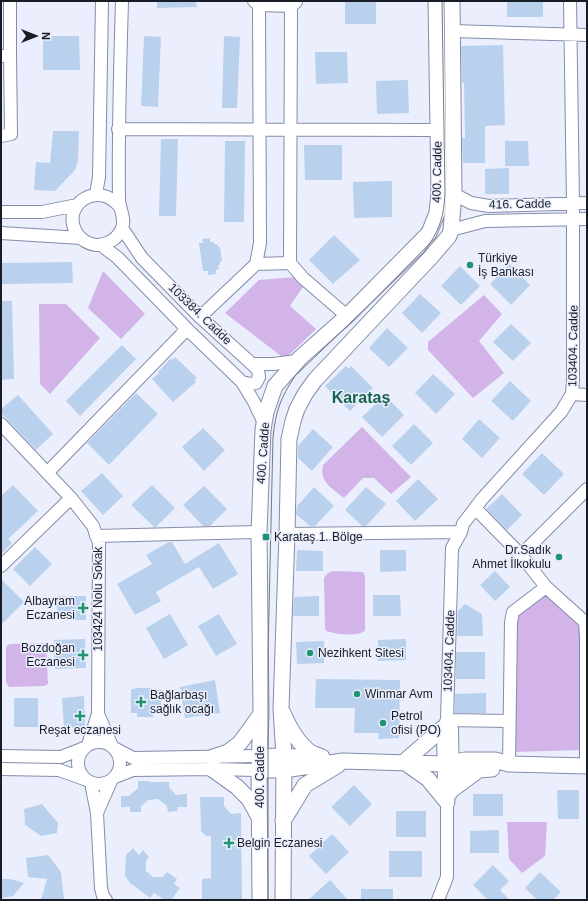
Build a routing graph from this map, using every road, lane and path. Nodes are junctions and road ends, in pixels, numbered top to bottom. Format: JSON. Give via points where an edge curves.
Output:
{"nodes":[{"id":1,"x":102,"y":1,"type":"edge"},
{"id":2,"x":122,"y":1,"type":"edge"},
{"id":3,"x":436,"y":1,"type":"edge"},
{"id":4,"x":452,"y":1,"type":"edge"},
{"id":5,"x":570,"y":1,"type":"edge"},
{"id":6,"x":257,"y":3,"type":"edge"},
{"id":7,"x":294,"y":3,"type":"edge"},
{"id":8,"x":7,"y":4,"type":"edge"},
{"id":9,"x":452,"y":31,"type":"junction"},
{"id":10,"x":571,"y":35,"type":"junction"},
{"id":11,"x":587,"y":35,"type":"edge"},
{"id":12,"x":5,"y":56,"type":"edge"},
{"id":13,"x":118,"y":129,"type":"junction"},
{"id":14,"x":260,"y":130,"type":"junction"},
{"id":15,"x":290,"y":130,"type":"junction"},
{"id":16,"x":438,"y":130,"type":"junction"},
{"id":17,"x":1,"y":136,"type":"edge"},
{"id":18,"x":96,"y":194,"type":"junction"},
{"id":19,"x":454,"y":194,"type":"junction"},
{"id":20,"x":574,"y":203,"type":"junction"},
{"id":21,"x":587,"y":203,"type":"edge"},
{"id":22,"x":77,"y":205,"type":"junction"},
{"id":23,"x":120,"y":207,"type":"junction"},
{"id":24,"x":1,"y":212,"type":"edge"},
{"id":25,"x":574,"y":219,"type":"junction"},
{"id":26,"x":587,"y":219,"type":"edge"},
{"id":27,"x":122,"y":228,"type":"junction"},
{"id":28,"x":452,"y":230,"type":"junction"},
{"id":29,"x":1,"y":233,"type":"edge"},
{"id":30,"x":81,"y":238,"type":"junction"},
{"id":31,"x":100,"y":245,"type":"junction"},
{"id":32,"x":290,"y":263,"type":"junction"},
{"id":33,"x":256,"y":264,"type":"junction"},
{"id":34,"x":347,"y":316,"type":"junction"},
{"id":35,"x":200,"y":317,"type":"junction"},
{"id":36,"x":187,"y":329,"type":"junction"},
{"id":37,"x":297,"y":361,"type":"junction"},
{"id":38,"x":252,"y":364,"type":"junction"},
{"id":39,"x":242,"y":382,"type":"junction"},
{"id":40,"x":572,"y":394,"type":"junction"},
{"id":41,"x":587,"y":395,"type":"edge"},
{"id":42,"x":264,"y":423,"type":"junction"},
{"id":43,"x":1,"y":424,"type":"edge"},
{"id":44,"x":47,"y":473,"type":"junction"},
{"id":45,"x":587,"y":489,"type":"edge"},
{"id":46,"x":70,"y":498,"type":"junction"},
{"id":47,"x":475,"y":508,"type":"junction"},
{"id":48,"x":259,"y":532,"type":"junction"},
{"id":49,"x":461,"y":532,"type":"junction"},
{"id":50,"x":287,"y":534,"type":"junction"},
{"id":51,"x":96,"y":536,"type":"junction"},
{"id":52,"x":521,"y":555,"type":"junction"},
{"id":53,"x":1,"y":566,"type":"edge"},
{"id":54,"x":546,"y":587,"type":"junction"},
{"id":55,"x":586,"y":696,"type":"edge"},
{"id":56,"x":281,"y":708,"type":"junction"},
{"id":57,"x":261,"y":713,"type":"junction"},
{"id":58,"x":98,"y":714,"type":"junction"},
{"id":59,"x":509,"y":721,"type":"junction"},
{"id":60,"x":445,"y":724,"type":"junction"},
{"id":61,"x":86,"y":746,"type":"junction"},
{"id":62,"x":114,"y":747,"type":"junction"},
{"id":63,"x":1,"y":756,"type":"edge"},
{"id":64,"x":322,"y":757,"type":"junction"},
{"id":65,"x":343,"y":761,"type":"junction"},
{"id":66,"x":404,"y":762,"type":"junction"},
{"id":67,"x":213,"y":763,"type":"junction"},
{"id":68,"x":260,"y":763,"type":"junction"},
{"id":69,"x":284,"y":764,"type":"junction"},
{"id":70,"x":449,"y":764,"type":"junction"},
{"id":71,"x":508,"y":764,"type":"junction"},
{"id":72,"x":586,"y":766,"type":"edge"},
{"id":73,"x":1,"y":769,"type":"edge"},
{"id":74,"x":479,"y":770,"type":"junction"},
{"id":75,"x":113,"y":779,"type":"junction"},
{"id":76,"x":89,"y":781,"type":"junction"},
{"id":77,"x":450,"y":796,"type":"junction"},
{"id":78,"x":97,"y":813,"type":"junction"},
{"id":79,"x":261,"y":820,"type":"junction"},
{"id":80,"x":283,"y":821,"type":"junction"},
{"id":81,"x":106,"y":900,"type":"edge"},
{"id":82,"x":260,"y":900,"type":"edge"},
{"id":83,"x":284,"y":900,"type":"edge"},
{"id":84,"x":438,"y":900,"type":"edge"}],
"edges":[{"from":1,"to":18,"type":"street","via":[[99,177]]},
{"from":2,"to":13,"type":"street"},
{"from":3,"to":16,"type":"main road","name":"400. Cadde"},
{"from":4,"to":9,"type":"main road","name":"400. Cadde"},
{"from":5,"to":10,"type":"street","name":"103404. Cadde"},
{"from":6,"to":7,"type":"street"},
{"from":6,"to":14,"type":"street"},
{"from":7,"to":15,"type":"street"},
{"from":8,"to":12,"type":"street"},
{"from":9,"to":10,"type":"street"},
{"from":9,"to":19,"type":"main road","name":"400. Cadde"},
{"from":10,"to":11,"type":"street"},
{"from":10,"to":20,"type":"street","name":"103404. Cadde"},
{"from":12,"to":17,"type":"street","via":[[11,134]]},
{"from":13,"to":14,"type":"street"},
{"from":13,"to":23,"type":"street"},
{"from":14,"to":15,"type":"street"},
{"from":14,"to":33,"type":"street","via":[[260,243]]},
{"from":15,"to":16,"type":"street"},
{"from":15,"to":32,"type":"street"},
{"from":16,"to":34,"type":"main road","name":"400. Cadde","via":[[439,193],[437,213],[429,233]]},
{"from":18,"to":22,"type":"street"},
{"from":18,"to":23,"type":"street","via":[[110,197]]},
{"from":19,"to":20,"type":"street","name":"416. Cadde","via":[[470,203],[489,206]]},
{"from":19,"to":28,"type":"main road","name":"400. Cadde"},
{"from":20,"to":21,"type":"street","name":"416. Cadde"},
{"from":20,"to":25,"type":"street","name":"103404. Cadde"},
{"from":22,"to":24,"type":"street","via":[[42,212]]},
{"from":22,"to":30,"type":"street","via":[[73,226]]},
{"from":23,"to":27,"type":"street"},
{"from":25,"to":26,"type":"street"},
{"from":25,"to":28,"type":"street","via":[[485,221]]},
{"from":25,"to":40,"type":"street","name":"103404. Cadde"},
{"from":27,"to":31,"type":"street","via":[[114,240]]},
{"from":27,"to":35,"type":"street","name":"103384. Cadde","via":[[142,258]]},
{"from":28,"to":50,"type":"main road","name":"400. Cadde","via":[[431,257],[315,380],[305,394],[297,409],[289,439]]},
{"from":29,"to":30,"type":"street"},
{"from":30,"to":31,"type":"street","via":[[86,242]]},
{"from":31,"to":36,"type":"street","via":[[118,258]]},
{"from":32,"to":33,"type":"street"},
{"from":32,"to":34,"type":"street","via":[[303,278]]},
{"from":33,"to":35,"type":"street"},
{"from":34,"to":37,"type":"main road","name":"400. Cadde"},
{"from":35,"to":38,"type":"street","name":"103384. Cadde"},
{"from":36,"to":39,"type":"street"},
{"from":36,"to":44,"type":"street"},
{"from":37,"to":38,"type":"street"},
{"from":37,"to":42,"type":"main road","name":"400. Cadde","via":[[275,386]]},
{"from":38,"to":39,"type":"street","via":[[258,370],[260,378],[256,383]]},
{"from":39,"to":42,"type":"street"},
{"from":40,"to":41,"type":"street"},
{"from":40,"to":47,"type":"street","name":"103404. Cadde","via":[[561,412]]},
{"from":42,"to":48,"type":"main road","name":"400. Cadde"},
{"from":43,"to":44,"type":"street","name":"103424 Nolu Sokak"},
{"from":44,"to":46,"type":"street","name":"103424 Nolu Sokak"},
{"from":45,"to":52,"type":"street"},
{"from":46,"to":51,"type":"street","name":"103424 Nolu Sokak","via":[[93,526]]},
{"from":46,"to":53,"type":"street"},
{"from":47,"to":49,"type":"street","name":"103404. Cadde","via":[[463,524]]},
{"from":47,"to":52,"type":"street"},
{"from":48,"to":51,"type":"street"},
{"from":48,"to":57,"type":"main road","name":"400. Cadde"},
{"from":49,"to":50,"type":"street"},
{"from":49,"to":60,"type":"street","name":"103404. Cadde","via":[[452,548]]},
{"from":50,"to":56,"type":"main road","name":"400. Cadde"},
{"from":51,"to":58,"type":"street","name":"103424 Nolu Sokak","via":[[99,543]]},
{"from":52,"to":54,"type":"street"},
{"from":54,"to":55,"type":"street","via":[[585,622]]},
{"from":54,"to":59,"type":"street","via":[[513,612]]},
{"from":55,"to":72,"type":"street"},
{"from":56,"to":64,"type":"main road","via":[[298,740],[310,752]]},
{"from":56,"to":69,"type":"main road","name":"400. Cadde"},
{"from":57,"to":67,"type":"main road","via":[[240,742]]},
{"from":57,"to":68,"type":"main road","name":"400. Cadde"},
{"from":58,"to":61,"type":"street","name":"103424 Nolu Sokak"},
{"from":58,"to":62,"type":"street","name":"103424 Nolu Sokak"},
{"from":59,"to":60,"type":"street"},
{"from":59,"to":71,"type":"street"},
{"from":60,"to":66,"type":"main road"},
{"from":60,"to":70,"type":"street","name":"103404. Cadde"},
{"from":61,"to":62,"type":"street","via":[[97,742],[108,743]]},
{"from":61,"to":63,"type":"street","via":[[62,757]]},
{"from":61,"to":76,"type":"street","via":[[79,757],[78,767],[83,777]]},
{"from":62,"to":67,"type":"street","via":[[133,758]]},
{"from":62,"to":75,"type":"street","via":[[121,763]]},
{"from":64,"to":65,"type":"main road"},
{"from":64,"to":69,"type":"main road"},
{"from":65,"to":66,"type":"main road"},
{"from":65,"to":69,"type":"main road"},
{"from":65,"to":80,"type":"main road","via":[[305,785]]},
{"from":66,"to":70,"type":"main road"},
{"from":66,"to":77,"type":"main road"},
{"from":67,"to":68,"type":"street"},
{"from":67,"to":75,"type":"street","via":[[133,770]]},
{"from":67,"to":79,"type":"main road","via":[[249,799]]},
{"from":68,"to":69,"type":"main road"},
{"from":68,"to":79,"type":"main road","name":"400. Cadde"},
{"from":69,"to":80,"type":"main road","name":"400. Cadde"},
{"from":70,"to":71,"type":"main road","via":[[465,760],[495,760]]},
{"from":70,"to":74,"type":"main road","via":[[465,770]]},
{"from":70,"to":77,"type":"street","name":"103404. Cadde","via":[[444,787]]},
{"from":71,"to":72,"type":"main road"},
{"from":71,"to":74,"type":"main road","via":[[496,769]]},
{"from":73,"to":76,"type":"street","via":[[59,770]]},
{"from":74,"to":77,"type":"main road"},
{"from":75,"to":76,"type":"street","via":[[101,784]]},
{"from":75,"to":78,"type":"street"},
{"from":76,"to":78,"type":"street"},
{"from":77,"to":84,"type":"street","name":"103404. Cadde","via":[[446,876]]},
{"from":78,"to":81,"type":"street","via":[[100,888]]},
{"from":79,"to":82,"type":"main road","name":"400. Cadde"},
{"from":80,"to":83,"type":"main road","name":"400. Cadde"}]}
